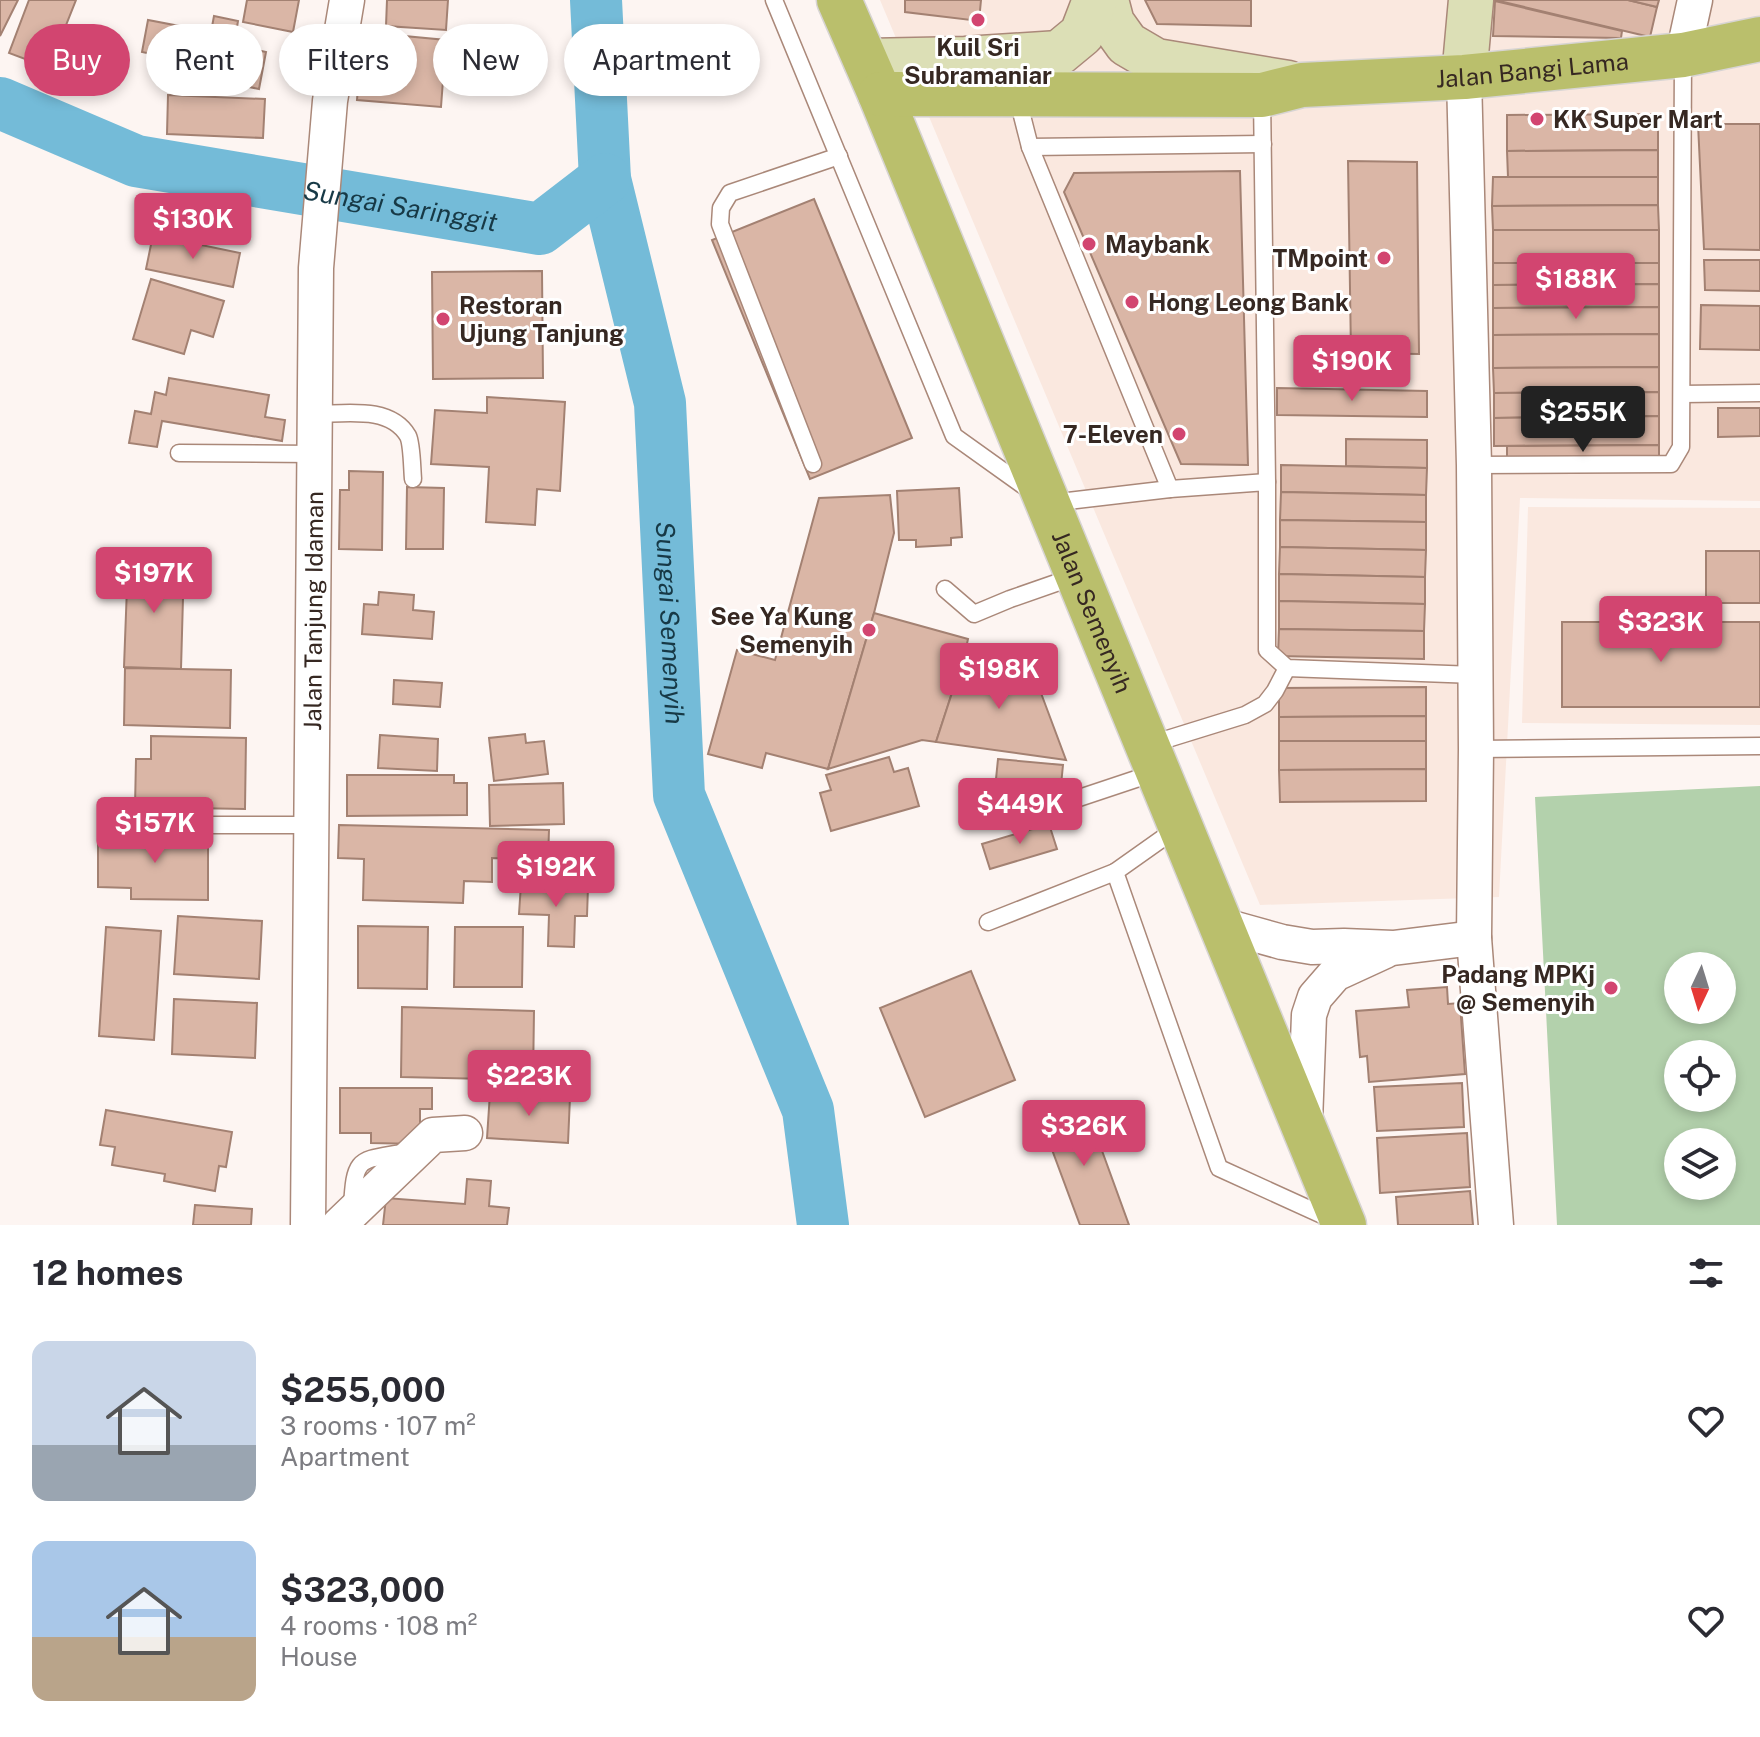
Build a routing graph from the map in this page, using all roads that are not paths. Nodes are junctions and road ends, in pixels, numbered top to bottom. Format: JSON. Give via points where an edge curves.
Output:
{"nodes":[{"id":1,"x":347,"y":0,"type":"edge"},
{"id":2,"x":774,"y":0,"type":"edge"},
{"id":3,"x":839,"y":0,"type":"edge"},
{"id":4,"x":1095,"y":0,"type":"edge"},
{"id":5,"x":1106,"y":0,"type":"edge"},
{"id":6,"x":1471,"y":0,"type":"edge"},
{"id":7,"x":1695,"y":0,"type":"edge"},
{"id":8,"x":1760,"y":39,"type":"edge"},
{"id":9,"x":1683,"y":55,"type":"junction"},
{"id":10,"x":1464,"y":77,"type":"junction"},
{"id":11,"x":873,"y":78,"type":"junction"},
{"id":12,"x":1282,"y":90,"type":"junction"},
{"id":13,"x":1016,"y":95,"type":"junction"},
{"id":14,"x":1263,"y":144,"type":"junction"},
{"id":15,"x":1030,"y":147,"type":"junction"},
{"id":16,"x":839,"y":156,"type":"junction"},
{"id":17,"x":1760,"y":393,"type":"edge"},
{"id":18,"x":1682,"y":394,"type":"junction"},
{"id":19,"x":315,"y":414,"type":"junction"},
{"id":20,"x":179,"y":453,"type":"dead end"},
{"id":21,"x":314,"y":454,"type":"junction"},
{"id":22,"x":813,"y":464,"type":"dead end"},
{"id":23,"x":1474,"y":465,"type":"junction"},
{"id":24,"x":413,"y":479,"type":"dead end"},
{"id":25,"x":1267,"y":482,"type":"junction"},
{"id":26,"x":1170,"y":489,"type":"junction"},
{"id":27,"x":1048,"y":503,"type":"junction"},
{"id":28,"x":1078,"y":575,"type":"junction"},
{"id":29,"x":945,"y":589,"type":"dead end"},
{"id":30,"x":1287,"y":668,"type":"junction"},
{"id":31,"x":1475,"y":675,"type":"junction"},
{"id":32,"x":1760,"y":746,"type":"edge"},
{"id":33,"x":1476,"y":749,"type":"junction"},
{"id":34,"x":1153,"y":758,"type":"junction"},
{"id":35,"x":993,"y":819,"type":"dead end"},
{"id":36,"x":161,"y":825,"type":"dead end"},
{"id":37,"x":312,"y":825,"type":"junction"},
{"id":38,"x":1180,"y":826,"type":"junction"},
{"id":39,"x":1115,"y":872,"type":"junction"},
{"id":40,"x":988,"y":922,"type":"dead end"},
{"id":41,"x":1221,"y":925,"type":"junction"},
{"id":42,"x":1474,"y":938,"type":"junction"},
{"id":43,"x":1393,"y":948,"type":"junction"},
{"id":44,"x":1305,"y":1131,"type":"junction"},
{"id":45,"x":465,"y":1133,"type":"dead end"},
{"id":46,"x":346,"y":1219,"type":"edge"},
{"id":47,"x":308,"y":1225,"type":"edge"},
{"id":48,"x":1344,"y":1225,"type":"edge"},
{"id":49,"x":1496,"y":1225,"type":"edge"}],
"edges":[{"from":1,"to":19,"type":"street","name":"Jalan Tanjung Idaman","via":[[330,101],[316,268]]},
{"from":2,"to":16,"type":"lane"},
{"from":3,"to":11,"type":"main road","name":"Jalan Semenyih"},
{"from":4,"to":11,"type":"street","via":[[1082,34],[1059,53],[965,59]]},
{"from":5,"to":12,"type":"street","name":"Jalan Bangi Lama","via":[[1112,23],[1127,44],[1156,61]]},
{"from":6,"to":10,"type":"street"},
{"from":7,"to":9,"type":"street"},
{"from":8,"to":9,"type":"main road","name":"Jalan Bangi Lama"},
{"from":9,"to":10,"type":"main road","name":"Jalan Bangi Lama"},
{"from":9,"to":18,"type":"lane"},
{"from":10,"to":12,"type":"main road","name":"Jalan Bangi Lama"},
{"from":10,"to":23,"type":"street"},
{"from":11,"to":13,"type":"main road","name":"Jalan Bangi Lama"},
{"from":11,"to":27,"type":"main road","name":"Jalan Semenyih"},
{"from":12,"to":13,"type":"main road","name":"Jalan Bangi Lama"},
{"from":12,"to":14,"type":"lane"},
{"from":13,"to":15,"type":"lane"},
{"from":14,"to":15,"type":"lane"},
{"from":14,"to":25,"type":"lane"},
{"from":15,"to":26,"type":"lane"},
{"from":16,"to":22,"type":"lane","via":[[730,193],[721,208],[720,224]]},
{"from":16,"to":27,"type":"lane","via":[[954,436]]},
{"from":17,"to":18,"type":"lane"},
{"from":18,"to":23,"type":"lane","via":[[1681,447],[1671,464]]},
{"from":19,"to":21,"type":"street","name":"Jalan Tanjung Idaman"},
{"from":19,"to":24,"type":"lane","via":[[373,414],[393,421],[409,437]]},
{"from":20,"to":21,"type":"lane"},
{"from":21,"to":37,"type":"street","name":"Jalan Tanjung Idaman"},
{"from":23,"to":31,"type":"street"},
{"from":25,"to":26,"type":"lane"},
{"from":25,"to":30,"type":"lane","via":[[1267,650]]},
{"from":26,"to":27,"type":"lane"},
{"from":27,"to":28,"type":"main road","name":"Jalan Semenyih"},
{"from":28,"to":29,"type":"lane","via":[[974,614]]},
{"from":28,"to":34,"type":"main road","name":"Jalan Semenyih"},
{"from":30,"to":31,"type":"lane"},
{"from":30,"to":34,"type":"lane","via":[[1265,704]]},
{"from":31,"to":33,"type":"street"},
{"from":32,"to":33,"type":"lane"},
{"from":33,"to":42,"type":"street"},
{"from":34,"to":35,"type":"lane","via":[[1079,798]]},
{"from":34,"to":38,"type":"main road","name":"Jalan Semenyih"},
{"from":36,"to":37,"type":"lane"},
{"from":37,"to":47,"type":"street","name":"Jalan Tanjung Idaman"},
{"from":38,"to":39,"type":"lane"},
{"from":38,"to":41,"type":"main road","name":"Jalan Semenyih"},
{"from":39,"to":40,"type":"lane"},
{"from":39,"to":48,"type":"lane","via":[[1219,1168]]},
{"from":41,"to":43,"type":"street","via":[[1312,947]]},
{"from":41,"to":44,"type":"main road","name":"Jalan Semenyih"},
{"from":42,"to":43,"type":"street"},
{"from":42,"to":49,"type":"street"},
{"from":43,"to":44,"type":"street","via":[[1335,974],[1315,997],[1309,1015]]},
{"from":44,"to":48,"type":"main road","name":"Jalan Semenyih"},
{"from":45,"to":46,"type":"street","via":[[433,1135]]}]}
